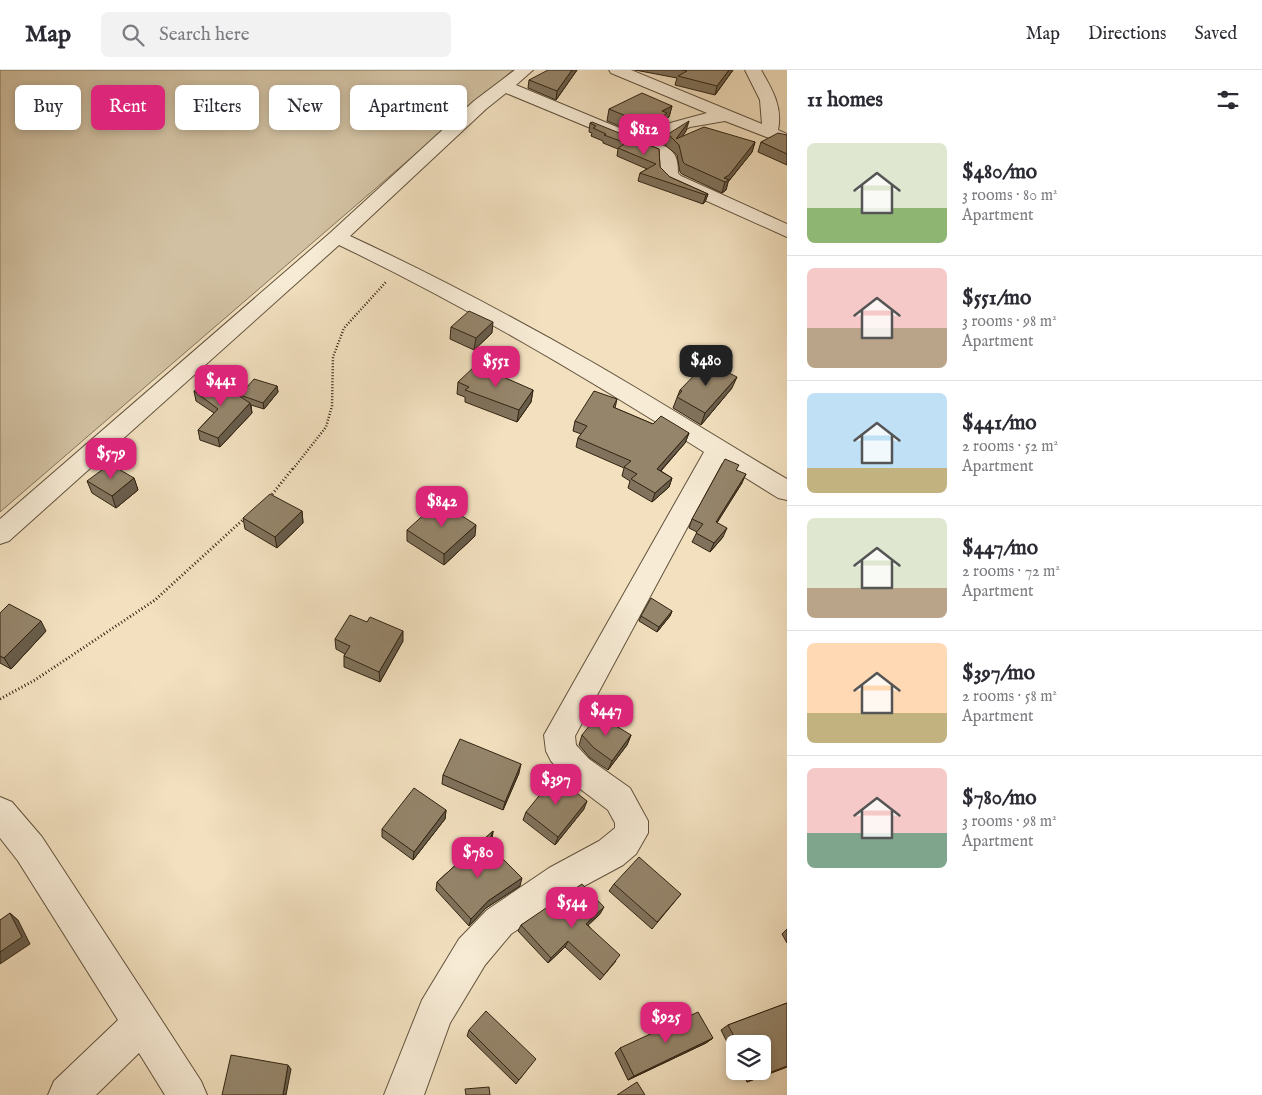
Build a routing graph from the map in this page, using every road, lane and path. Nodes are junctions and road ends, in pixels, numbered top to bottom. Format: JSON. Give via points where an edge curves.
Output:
{"nodes":[{"id":1,"x":525,"y":70,"type":"edge"},
{"id":2,"x":617,"y":70,"type":"edge"},
{"id":3,"x":753,"y":70,"type":"edge"},
{"id":4,"x":504,"y":86,"type":"junction"},
{"id":5,"x":727,"y":116,"type":"junction"},
{"id":6,"x":769,"y":132,"type":"junction"},
{"id":7,"x":787,"y":140,"type":"edge"},
{"id":8,"x":652,"y":146,"type":"junction"},
{"id":9,"x":787,"y":231,"type":"edge"},
{"id":10,"x":337,"y":237,"type":"junction"},
{"id":11,"x":402,"y":267,"type":"junction"},
{"id":12,"x":717,"y":450,"type":"junction"},
{"id":13,"x":787,"y":490,"type":"edge"},
{"id":14,"x":264,"y":502,"type":"edge"},
{"id":15,"x":250,"y":514,"type":"edge"},
{"id":16,"x":0,"y":534,"type":"edge"},
{"id":17,"x":0,"y":699,"type":"edge"},
{"id":18,"x":0,"y":813,"type":"edge"},
{"id":19,"x":142,"y":1023,"type":"junction"},
{"id":20,"x":68,"y":1095,"type":"edge"},
{"id":21,"x":187,"y":1095,"type":"edge"},
{"id":22,"x":404,"y":1095,"type":"edge"}],
"edges":[{"from":1,"to":4,"type":"street"},
{"from":2,"to":5,"type":"street"},
{"from":3,"to":6,"type":"street","via":[[772,111]]},
{"from":4,"to":8,"type":"street"},
{"from":4,"to":10,"type":"street"},
{"from":5,"to":6,"type":"street"},
{"from":5,"to":8,"type":"street","via":[[677,125],[660,136]]},
{"from":6,"to":7,"type":"street"},
{"from":8,"to":9,"type":"street","via":[[668,156],[669,175],[675,180]]},
{"from":10,"to":11,"type":"street"},
{"from":10,"to":16,"type":"street"},
{"from":11,"to":12,"type":"street","via":[[558,351]]},
{"from":11,"to":14,"type":"path","via":[[344,328],[333,357],[332,406],[326,427]]},
{"from":12,"to":13,"type":"street"},
{"from":12,"to":22,"type":"street","via":[[559,735],[562,751],[578,769],[619,799],[632,821],[631,832],[624,843],[611,853],[561,880],[499,922],[477,946],[435,1013]]},
{"from":15,"to":17,"type":"path","via":[[154,600],[35,680]]},
{"from":18,"to":19,"type":"street","via":[[30,849]]},
{"from":19,"to":20,"type":"street"},
{"from":19,"to":21,"type":"street"}]}
